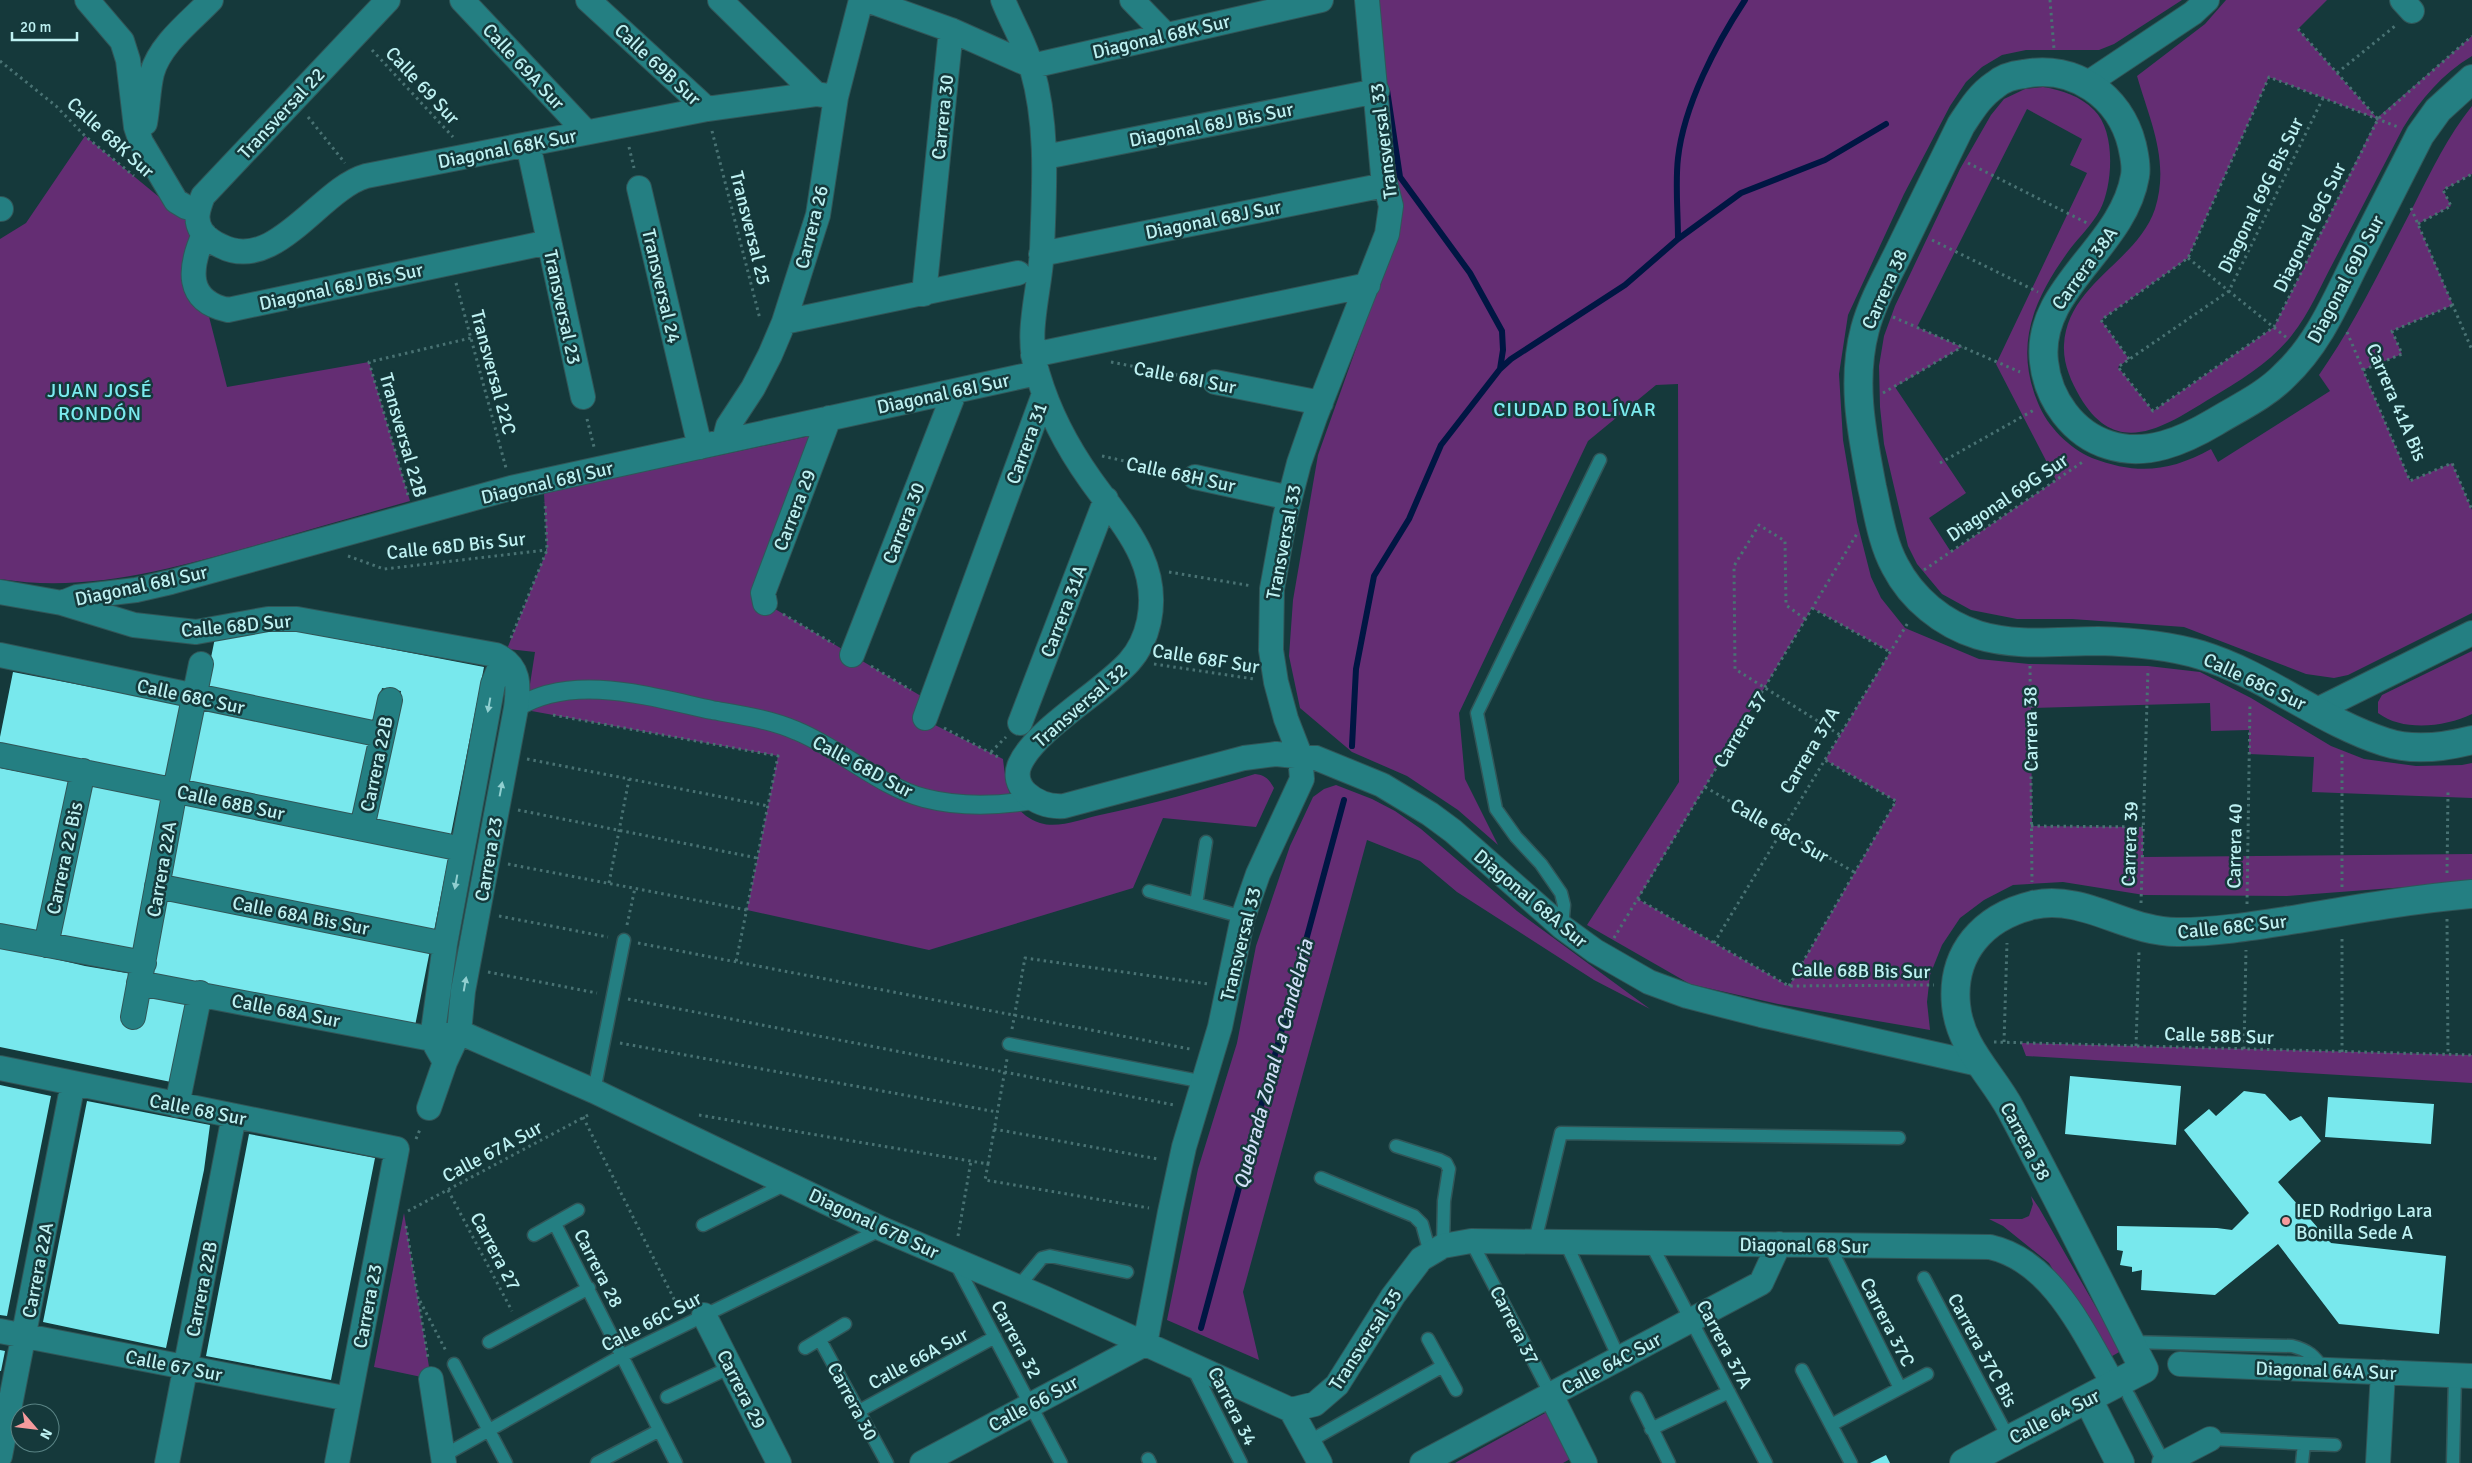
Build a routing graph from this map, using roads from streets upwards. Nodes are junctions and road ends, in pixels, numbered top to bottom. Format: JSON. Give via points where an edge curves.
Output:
{"nodes":[{"id":1,"x":87,"y":0,"type":"edge"},
{"id":2,"x":211,"y":0,"type":"edge"},
{"id":3,"x":388,"y":0,"type":"edge"},
{"id":4,"x":462,"y":0,"type":"edge"},
{"id":5,"x":588,"y":0,"type":"edge"},
{"id":6,"x":720,"y":0,"type":"edge"},
{"id":7,"x":861,"y":0,"type":"edge"},
{"id":8,"x":867,"y":0,"type":"edge"},
{"id":9,"x":1003,"y":0,"type":"edge"},
{"id":10,"x":1132,"y":0,"type":"edge"},
{"id":11,"x":1321,"y":0,"type":"edge"},
{"id":12,"x":1367,"y":0,"type":"edge"},
{"id":13,"x":2207,"y":0,"type":"edge"},
{"id":14,"x":1278,"y":4,"type":"edge"},
{"id":15,"x":951,"y":30,"type":"junction"},
{"id":16,"x":1165,"y":34,"type":"junction"},
{"id":17,"x":1032,"y":66,"type":"junction"},
{"id":18,"x":2472,"y":79,"type":"edge"},
{"id":19,"x":2088,"y":83,"type":"junction"},
{"id":20,"x":1377,"y":91,"type":"junction"},
{"id":21,"x":826,"y":96,"type":"junction"},
{"id":22,"x":707,"y":109,"type":"junction"},
{"id":23,"x":586,"y":132,"type":"junction"},
{"id":24,"x":141,"y":142,"type":"junction"},
{"id":25,"x":528,"y":144,"type":"junction"},
{"id":26,"x":1044,"y":157,"type":"junction"},
{"id":27,"x":1385,"y":185,"type":"junction"},
{"id":28,"x":639,"y":188,"type":"road end"},
{"id":29,"x":197,"y":210,"type":"junction"},
{"id":30,"x":204,"y":234,"type":"junction"},
{"id":31,"x":549,"y":242,"type":"junction"},
{"id":32,"x":1042,"y":254,"type":"junction"},
{"id":33,"x":1018,"y":273,"type":"dead end"},
{"id":34,"x":1368,"y":285,"type":"junction"},
{"id":35,"x":924,"y":294,"type":"junction"},
{"id":36,"x":784,"y":322,"type":"junction"},
{"id":37,"x":1038,"y":374,"type":"junction"},
{"id":38,"x":1215,"y":382,"type":"road end"},
{"id":39,"x":955,"y":391,"type":"junction"},
{"id":40,"x":583,"y":397,"type":"road end"},
{"id":41,"x":1321,"y":403,"type":"junction"},
{"id":42,"x":830,"y":418,"type":"junction"},
{"id":43,"x":724,"y":441,"type":"junction"},
{"id":44,"x":2107,"y":444,"type":"joint"},
{"id":45,"x":700,"y":447,"type":"junction"},
{"id":46,"x":1194,"y":477,"type":"road end"},
{"id":47,"x":1290,"y":498,"type":"junction"},
{"id":48,"x":1106,"y":499,"type":"junction"},
{"id":49,"x":0,"y":592,"type":"edge"},
{"id":50,"x":1921,"y":602,"type":"joint"},
{"id":51,"x":62,"y":603,"type":"junction"},
{"id":52,"x":764,"y":603,"type":"dead end"},
{"id":53,"x":2472,"y":633,"type":"edge"},
{"id":54,"x":852,"y":655,"type":"dead end"},
{"id":55,"x":503,"y":658,"type":"junction"},
{"id":56,"x":1,"y":661,"type":"edge"},
{"id":57,"x":201,"y":664,"type":"dead end"},
{"id":58,"x":194,"y":698,"type":"junction"},
{"id":59,"x":390,"y":700,"type":"dead end"},
{"id":60,"x":516,"y":708,"type":"junction"},
{"id":61,"x":2317,"y":710,"type":"junction"},
{"id":62,"x":925,"y":718,"type":"road end"},
{"id":63,"x":1020,"y":723,"type":"dead end"},
{"id":64,"x":382,"y":735,"type":"junction"},
{"id":65,"x":2472,"y":740,"type":"edge"},
{"id":66,"x":0,"y":755,"type":"edge"},
{"id":67,"x":1300,"y":755,"type":"junction"},
{"id":68,"x":82,"y":771,"type":"junction"},
{"id":69,"x":175,"y":790,"type":"junction"},
{"id":70,"x":1033,"y":800,"type":"junction"},
{"id":71,"x":362,"y":828,"type":"junction"},
{"id":72,"x":462,"y":849,"type":"junction"},
{"id":73,"x":157,"y":886,"type":"junction"},
{"id":74,"x":2472,"y":894,"type":"edge"},
{"id":75,"x":2012,"y":913,"type":"joint"},
{"id":76,"x":0,"y":936,"type":"edge"},
{"id":77,"x":445,"y":944,"type":"junction"},
{"id":78,"x":46,"y":945,"type":"junction"},
{"id":79,"x":142,"y":973,"type":"junction"},
{"id":80,"x":200,"y":994,"type":"junction"},
{"id":81,"x":133,"y":1016,"type":"dead end"},
{"id":82,"x":459,"y":1032,"type":"junction"},
{"id":83,"x":432,"y":1039,"type":"junction"},
{"id":84,"x":1972,"y":1053,"type":"junction"},
{"id":85,"x":444,"y":1062,"type":"junction"},
{"id":86,"x":0,"y":1068,"type":"edge"},
{"id":87,"x":73,"y":1083,"type":"junction"},
{"id":88,"x":177,"y":1104,"type":"junction"},
{"id":89,"x":429,"y":1108,"type":"road end"},
{"id":90,"x":234,"y":1116,"type":"junction"},
{"id":91,"x":397,"y":1149,"type":"joint"},
{"id":92,"x":1779,"y":1244,"type":"junction"},
{"id":93,"x":1436,"y":1250,"type":"joint"},
{"id":94,"x":695,"y":1319,"type":"road end"},
{"id":95,"x":0,"y":1331,"type":"edge"},
{"id":96,"x":24,"y":1335,"type":"junction"},
{"id":97,"x":1145,"y":1344,"type":"junction"},
{"id":98,"x":2180,"y":1364,"type":"dead end"},
{"id":99,"x":186,"y":1367,"type":"junction"},
{"id":100,"x":2144,"y":1369,"type":"joint"},
{"id":101,"x":2383,"y":1372,"type":"junction"},
{"id":102,"x":2464,"y":1375,"type":"edge"},
{"id":103,"x":432,"y":1379,"type":"road end"},
{"id":104,"x":2121,"y":1390,"type":"junction"},
{"id":105,"x":1551,"y":1395,"type":"junction"},
{"id":106,"x":349,"y":1399,"type":"junction"},
{"id":107,"x":2088,"y":1399,"type":"junction"},
{"id":108,"x":1290,"y":1410,"type":"junction"},
{"id":109,"x":2210,"y":1439,"type":"road end"},
{"id":110,"x":0,"y":1456,"type":"edge"},
{"id":111,"x":2191,"y":1456,"type":"edge"},
{"id":112,"x":443,"y":1459,"type":"edge"},
{"id":113,"x":167,"y":1463,"type":"edge"},
{"id":114,"x":337,"y":1463,"type":"edge"},
{"id":115,"x":779,"y":1463,"type":"edge"},
{"id":116,"x":922,"y":1463,"type":"edge"},
{"id":117,"x":1320,"y":1463,"type":"edge"},
{"id":118,"x":1422,"y":1463,"type":"edge"},
{"id":119,"x":1585,"y":1463,"type":"edge"},
{"id":120,"x":1964,"y":1463,"type":"edge"},
{"id":121,"x":2120,"y":1463,"type":"edge"},
{"id":122,"x":2164,"y":1463,"type":"edge"},
{"id":123,"x":2378,"y":1463,"type":"edge"}],
"edges":[{"from":1,"to":24,"type":"street","via":[[122,41]]},
{"from":2,"to":24,"type":"street","via":[[156,63]]},
{"from":3,"to":29,"type":"street","name":"Transversal 22","via":[[212,184]]},
{"from":4,"to":23,"type":"street","name":"Calle 69A Sur"},
{"from":5,"to":22,"type":"street","name":"Calle 69B Sur"},
{"from":6,"to":21,"type":"street"},
{"from":7,"to":21,"type":"street","name":"Carrera 26"},
{"from":8,"to":15,"type":"street"},
{"from":9,"to":17,"type":"street","name":"Carrera 31"},
{"from":10,"to":16,"type":"street"},
{"from":11,"to":14,"type":"street","name":"Diagonal 68K Sur"},
{"from":12,"to":20,"type":"street","name":"Transversal 33"},
{"from":13,"to":19,"type":"street","via":[[2193,13]]},
{"from":14,"to":16,"type":"street","name":"Diagonal 68K Sur"},
{"from":15,"to":17,"type":"street"},
{"from":15,"to":35,"type":"street","name":"Carrera 30"},
{"from":16,"to":17,"type":"street","name":"Diagonal 68K Sur"},
{"from":17,"to":26,"type":"street","name":"Carrera 31"},
{"from":18,"to":44,"type":"street","name":"Diagonal 69D Sur","via":[[2438,110],[2420,135],[2335,303],[2306,353],[2284,377],[2192,436],[2164,446],[2140,449]]},
{"from":19,"to":44,"type":"street","name":"Carrera 38A","via":[[2121,116],[2128,129],[2135,175],[2128,200],[2110,234],[2057,301],[2049,316],[2043,347],[2052,391],[2069,419]]},
{"from":19,"to":50,"type":"street","name":"Carrera 38","via":[[2056,73],[2020,74],[1995,84],[1976,102],[1961,125],[1867,320],[1860,354],[1858,408],[1875,502],[1895,566]]},
{"from":20,"to":26,"type":"street","name":"Diagonal 68J Bis Sur"},
{"from":20,"to":27,"type":"street","name":"Transversal 33"},
{"from":21,"to":22,"type":"street","name":"Diagonal 68K Sur"},
{"from":21,"to":36,"type":"street","name":"Carrera 26","via":[[818,215]]},
{"from":22,"to":23,"type":"street","name":"Diagonal 68K Sur"},
{"from":23,"to":25,"type":"street","name":"Diagonal 68K Sur"},
{"from":24,"to":29,"type":"street","via":[[176,200]]},
{"from":25,"to":30,"type":"street","name":"Diagonal 68K Sur","via":[[358,178],[292,230],[249,252],[236,252]]},
{"from":25,"to":31,"type":"street","name":"Transversal 23"},
{"from":26,"to":32,"type":"street","name":"Carrera 31"},
{"from":27,"to":32,"type":"street","name":"Diagonal 68J Sur"},
{"from":27,"to":34,"type":"street","name":"Transversal 33","via":[[1391,206],[1387,234]]},
{"from":28,"to":45,"type":"street","name":"Transversal 24"},
{"from":29,"to":30,"type":"street","via":[[198,226]]},
{"from":30,"to":31,"type":"street","name":"Diagonal 68J Bis Sur","via":[[193,265],[195,287],[201,298],[212,306],[228,310]]},
{"from":31,"to":40,"type":"street","name":"Transversal 23"},
{"from":32,"to":37,"type":"street","name":"Carrera 31","via":[[1032,315]]},
{"from":33,"to":35,"type":"street"},
{"from":34,"to":37,"type":"street","name":"Diagonal 68I Sur"},
{"from":34,"to":41,"type":"street","name":"Transversal 33"},
{"from":35,"to":36,"type":"street"},
{"from":36,"to":43,"type":"street","name":"Carrera 26","via":[[753,388],[728,426]]},
{"from":37,"to":39,"type":"street","name":"Diagonal 68I Sur"},
{"from":37,"to":48,"type":"street","name":"Transversal 32","via":[[1072,450]]},
{"from":37,"to":62,"type":"street","name":"Carrera 31"},
{"from":38,"to":41,"type":"street","name":"Calle 68I Sur"},
{"from":39,"to":42,"type":"street","name":"Diagonal 68I Sur"},
{"from":39,"to":54,"type":"street","name":"Carrera 30"},
{"from":41,"to":47,"type":"street","name":"Transversal 33"},
{"from":42,"to":43,"type":"street","name":"Diagonal 68I Sur"},
{"from":42,"to":52,"type":"street","name":"Carrera 29","via":[[763,593]]},
{"from":43,"to":45,"type":"street","name":"Diagonal 68I Sur"},
{"from":45,"to":51,"type":"street","name":"Diagonal 68I Sur","via":[[511,488],[154,586],[77,597]]},
{"from":46,"to":47,"type":"street","name":"Calle 68H Sur"},
{"from":47,"to":67,"type":"street","name":"Transversal 33","via":[[1272,589],[1271,650],[1286,719]]},
{"from":48,"to":63,"type":"street","name":"Carrera 31A"},
{"from":48,"to":70,"type":"street","name":"Transversal 32","via":[[1134,538],[1146,568],[1152,596],[1145,636],[1131,660],[1027,753],[1019,767],[1018,781]]},
{"from":49,"to":51,"type":"street","name":"Calle 68D Sur"},
{"from":50,"to":61,"type":"street","name":"Calle 68G Sur","via":[[1944,619],[1976,634],[2012,642],[2149,643],[2193,653],[2250,674]]},
{"from":51,"to":55,"type":"street","name":"Calle 68D Sur","via":[[134,625],[196,632],[268,619],[297,619]]},
{"from":53,"to":61,"type":"street"},
{"from":55,"to":60,"type":"street","name":"Carrera 23","via":[[517,675]]},
{"from":55,"to":72,"type":"street","name":"Carrera 23","one_way":true,"via":[[493,684]]},
{"from":56,"to":58,"type":"street","name":"Calle 68C Sur"},
{"from":57,"to":58,"type":"street","name":"Carrera 22A"},
{"from":58,"to":64,"type":"street","name":"Calle 68C Sur"},
{"from":58,"to":69,"type":"street","name":"Carrera 22A"},
{"from":59,"to":64,"type":"street","name":"Carrera 22B"},
{"from":60,"to":70,"type":"street","name":"Calle 68D Sur","via":[[531,699],[574,690],[662,699],[764,720],[795,730],[895,786],[923,798],[984,804]]},
{"from":82,"to":60,"type":"street","name":"Carrera 23","one_way":true},
{"from":61,"to":65,"type":"street","name":"Calle 68G Sur","via":[[2387,743],[2437,746]]},
{"from":64,"to":71,"type":"street","name":"Carrera 22B"},
{"from":66,"to":68,"type":"street","name":"Calle 68B Sur"},
{"from":67,"to":70,"type":"street","name":"Calle 68D Sur","via":[[1244,758],[1073,805],[1055,807]]},
{"from":67,"to":84,"type":"street","name":"Diagonal 68A Sur","via":[[1356,772],[1430,814],[1562,927],[1648,982],[1687,996]]},
{"from":67,"to":97,"type":"street","name":"Transversal 33","via":[[1302,779],[1258,874],[1243,916],[1213,1053],[1181,1163]]},
{"from":68,"to":69,"type":"street","name":"Calle 68B Sur"},
{"from":68,"to":78,"type":"street","name":"Carrera 22 Bis"},
{"from":69,"to":71,"type":"street","name":"Calle 68B Sur"},
{"from":69,"to":73,"type":"street","name":"Carrera 22A"},
{"from":71,"to":72,"type":"street","name":"Calle 68B Sur"},
{"from":72,"to":77,"type":"street","name":"Carrera 23","one_way":true},
{"from":73,"to":77,"type":"street","name":"Calle 68A Bis Sur"},
{"from":73,"to":79,"type":"street","name":"Carrera 22A"},
{"from":74,"to":75,"type":"street","name":"Calle 68C Sur","via":[[2246,927],[2177,932],[2155,932],[2075,904],[2060,902]]},
{"from":75,"to":84,"type":"street","name":"Carrera 38","via":[[1985,927],[1964,954],[1957,971],[1957,1015]]},
{"from":76,"to":78,"type":"street","name":"Calle 68A Sur"},
{"from":77,"to":83,"type":"street","name":"Carrera 23"},
{"from":78,"to":79,"type":"street","name":"Calle 68A Sur"},
{"from":79,"to":80,"type":"street","name":"Calle 68A Sur"},
{"from":79,"to":81,"type":"street","name":"Carrera 22A"},
{"from":80,"to":83,"type":"street","name":"Calle 68A Sur"},
{"from":80,"to":88,"type":"street"},
{"from":82,"to":83,"type":"street"},
{"from":82,"to":85,"type":"street","name":"Carrera 23"},
{"from":82,"to":97,"type":"street","name":"Diagonal 67B Sur","via":[[604,1096],[882,1229]]},
{"from":83,"to":85,"type":"street"},
{"from":84,"to":100,"type":"street","name":"Carrera 38","via":[[2010,1108]]},
{"from":85,"to":89,"type":"street","name":"Carrera 23"},
{"from":86,"to":87,"type":"street","name":"Calle 68 Sur"},
{"from":87,"to":88,"type":"street","name":"Calle 68 Sur"},
{"from":87,"to":96,"type":"street","name":"Carrera 22A"},
{"from":88,"to":90,"type":"street","name":"Calle 68 Sur"},
{"from":90,"to":91,"type":"street","name":"Calle 68 Sur"},
{"from":90,"to":99,"type":"street","name":"Carrera 22B"},
{"from":91,"to":106,"type":"street","name":"Carrera 23"},
{"from":92,"to":93,"type":"street","name":"Diagonal 68 Sur","via":[[1471,1241]]},
{"from":92,"to":104,"type":"street","name":"Diagonal 68 Sur","via":[[1990,1247],[2013,1254],[2040,1274],[2054,1290]]},
{"from":92,"to":105,"type":"street","name":"Calle 64C Sur","via":[[1761,1283]]},
{"from":93,"to":108,"type":"street","name":"Transversal 35","via":[[1414,1267],[1338,1385],[1316,1404]]},
{"from":94,"to":115,"type":"street","name":"Carrera 29","via":[[731,1367]]},
{"from":95,"to":96,"type":"street","name":"Calle 67 Sur"},
{"from":96,"to":99,"type":"street","name":"Calle 67 Sur"},
{"from":96,"to":110,"type":"street","name":"Carrera 22A"},
{"from":97,"to":108,"type":"street","name":"Diagonal 67B Sur"},
{"from":97,"to":116,"type":"street","name":"Calle 66 Sur"},
{"from":98,"to":101,"type":"street","name":"Diagonal 64A Sur"},
{"from":99,"to":106,"type":"street","name":"Calle 67 Sur"},
{"from":99,"to":113,"type":"street","name":"Carrera 22B"},
{"from":100,"to":104,"type":"street","name":"Calle 64 Sur"},
{"from":101,"to":102,"type":"street","name":"Diagonal 64A Sur"},
{"from":101,"to":123,"type":"street"},
{"from":103,"to":112,"type":"street"},
{"from":104,"to":107,"type":"street","name":"Calle 64 Sur"},
{"from":105,"to":118,"type":"street","name":"Calle 64C Sur"},
{"from":105,"to":119,"type":"street","name":"Carrera 37"},
{"from":106,"to":114,"type":"street","name":"Carrera 23"},
{"from":107,"to":120,"type":"street","name":"Calle 64 Sur"},
{"from":107,"to":121,"type":"street"},
{"from":108,"to":117,"type":"street"},
{"from":109,"to":111,"type":"street"},
{"from":111,"to":122,"type":"street"}]}
